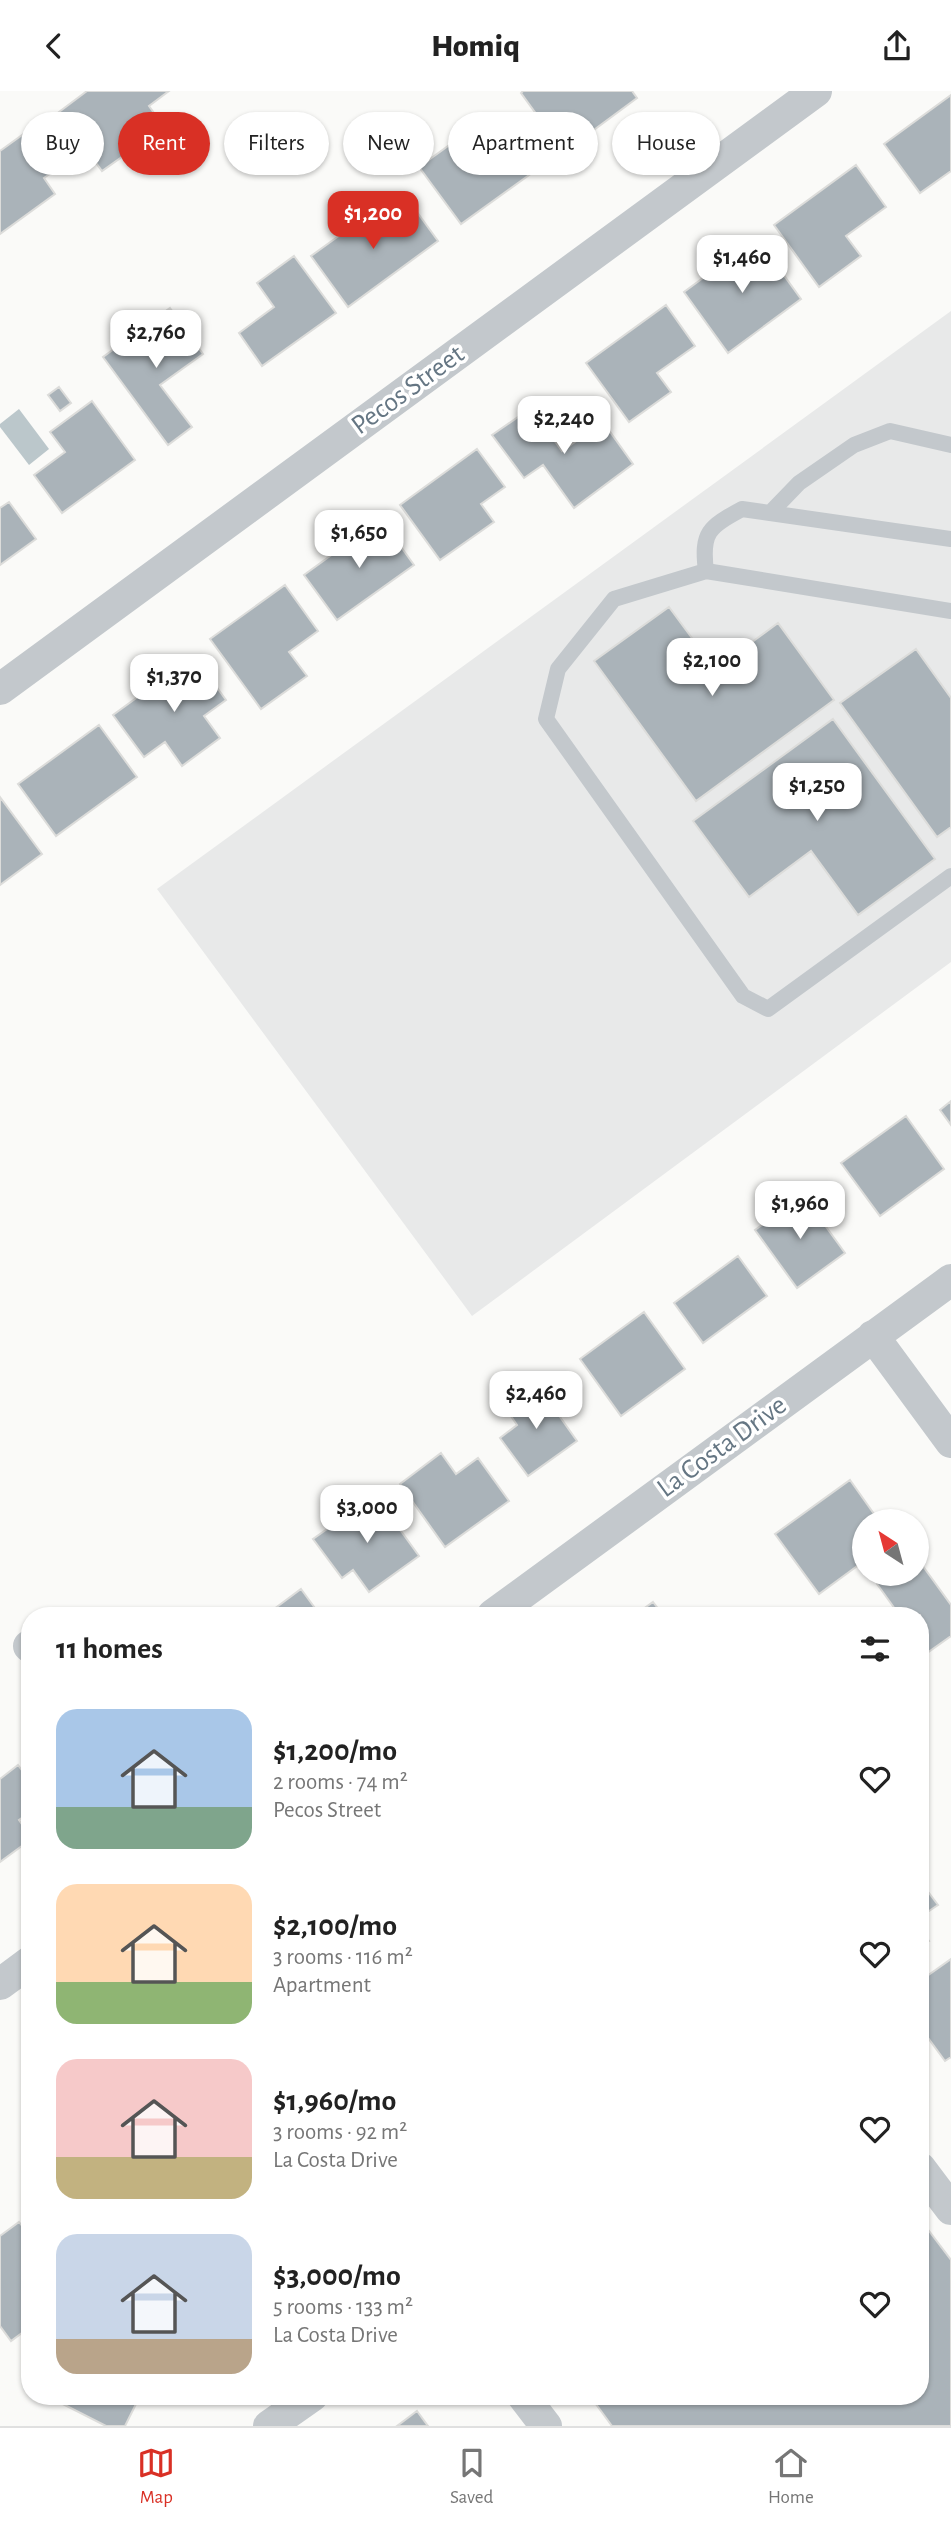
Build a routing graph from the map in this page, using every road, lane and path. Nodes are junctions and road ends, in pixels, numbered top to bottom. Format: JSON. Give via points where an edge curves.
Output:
{"nodes":[{"id":1,"x":816,"y":91,"type":"edge"},
{"id":2,"x":951,"y":445,"type":"edge"},
{"id":3,"x":771,"y":513,"type":"junction"},
{"id":4,"x":951,"y":539,"type":"edge"},
{"id":5,"x":706,"y":571,"type":"junction"},
{"id":6,"x":951,"y":611,"type":"edge"},
{"id":7,"x":0,"y":689,"type":"edge"},
{"id":8,"x":951,"y":876,"type":"edge"},
{"id":9,"x":951,"y":1280,"type":"edge"},
{"id":10,"x":873,"y":1336,"type":"junction"},
{"id":11,"x":951,"y":1442,"type":"edge"},
{"id":12,"x":511,"y":1607,"type":"edge"},
{"id":13,"x":21,"y":1969,"type":"edge"},
{"id":14,"x":0,"y":1984,"type":"edge"},
{"id":15,"x":929,"y":2180,"type":"edge"},
{"id":16,"x":951,"y":2209,"type":"edge"},
{"id":17,"x":299,"y":2405,"type":"edge"},
{"id":18,"x":530,"y":2405,"type":"edge"},
{"id":19,"x":269,"y":2426,"type":"edge"},
{"id":20,"x":545,"y":2426,"type":"edge"}],
"edges":[{"from":1,"to":7,"type":"street","name":"Pecos Street"},
{"from":2,"to":3,"type":"lane","via":[[890,431],[854,445],[799,483]]},
{"from":3,"to":4,"type":"lane"},
{"from":3,"to":5,"type":"lane","via":[[742,509],[716,524],[703,546]]},
{"from":5,"to":6,"type":"lane"},
{"from":5,"to":8,"type":"lane","via":[[614,599],[558,669],[546,719],[743,996],[768,1009]]},
{"from":9,"to":10,"type":"street","name":"La Costa Drive"},
{"from":10,"to":11,"type":"street"},
{"from":10,"to":12,"type":"street","name":"La Costa Drive"},
{"from":13,"to":14,"type":"street"},
{"from":15,"to":16,"type":"street"},
{"from":17,"to":19,"type":"street"},
{"from":18,"to":20,"type":"street"}]}
